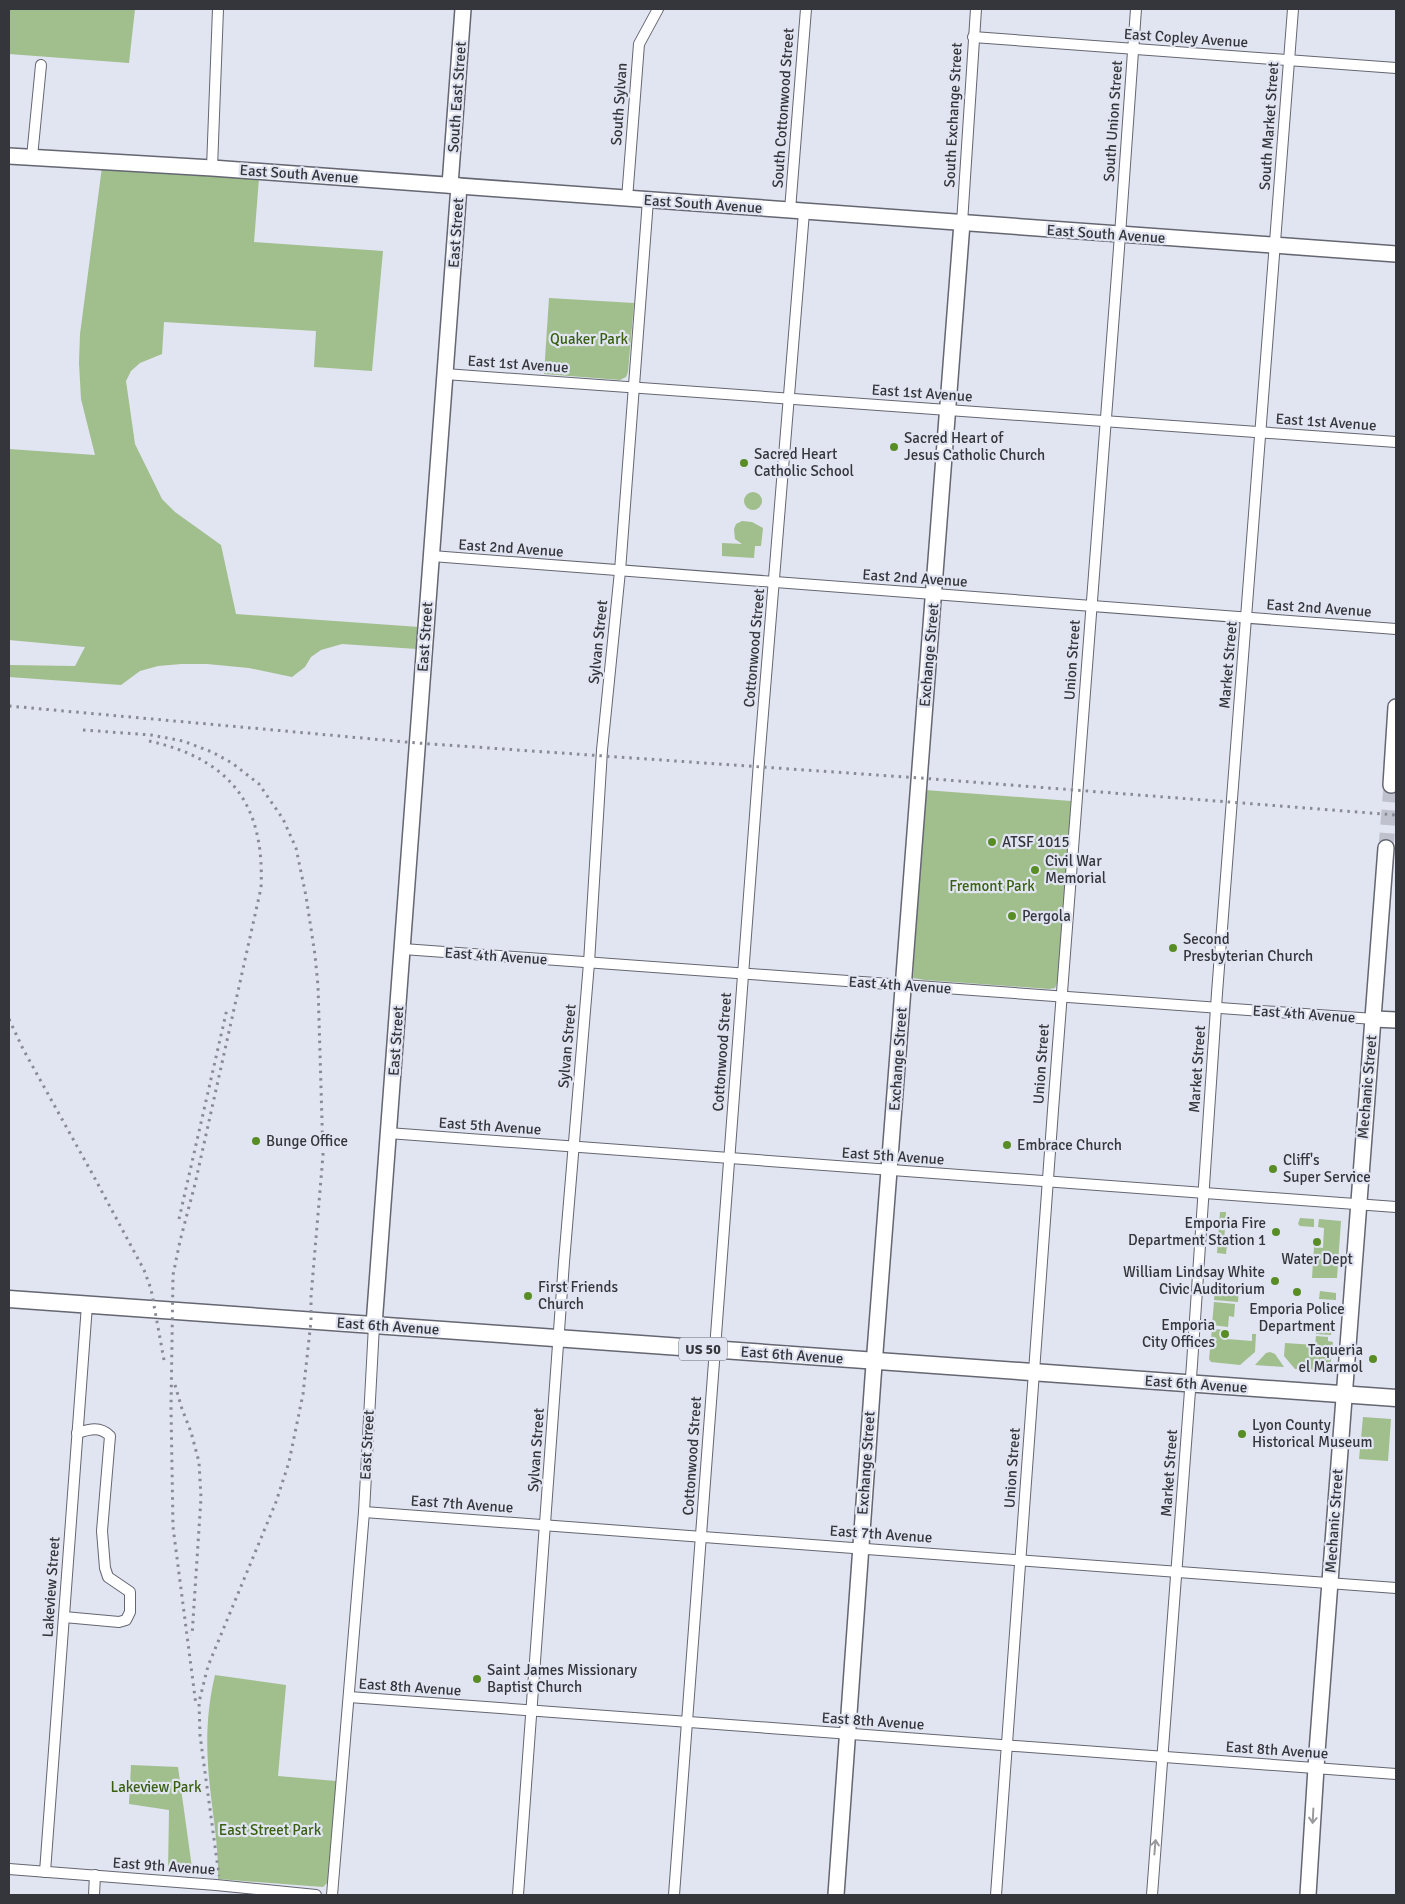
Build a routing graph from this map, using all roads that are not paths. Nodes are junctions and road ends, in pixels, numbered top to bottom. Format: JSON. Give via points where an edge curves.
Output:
{"nodes":[{"id":1,"x":218,"y":9,"type":"edge"},
{"id":2,"x":463,"y":9,"type":"edge"},
{"id":3,"x":806,"y":9,"type":"edge"},
{"id":4,"x":976,"y":9,"type":"edge"},
{"id":5,"x":1136,"y":9,"type":"edge"},
{"id":6,"x":1292,"y":9,"type":"edge"},
{"id":7,"x":656,"y":13,"type":"edge"},
{"id":8,"x":973,"y":37,"type":"junction"},
{"id":9,"x":1132,"y":49,"type":"junction"},
{"id":10,"x":1289,"y":60,"type":"junction"},
{"id":11,"x":41,"y":65,"type":"dead end"},
{"id":12,"x":1396,"y":68,"type":"edge"},
{"id":13,"x":9,"y":156,"type":"edge"},
{"id":14,"x":32,"y":157,"type":"junction"},
{"id":15,"x":212,"y":168,"type":"junction"},
{"id":16,"x":454,"y":186,"type":"junction"},
{"id":17,"x":627,"y":199,"type":"junction"},
{"id":18,"x":648,"y":200,"type":"junction"},
{"id":19,"x":797,"y":211,"type":"junction"},
{"id":20,"x":962,"y":223,"type":"junction"},
{"id":21,"x":1120,"y":235,"type":"junction"},
{"id":22,"x":1275,"y":246,"type":"junction"},
{"id":23,"x":1396,"y":254,"type":"edge"},
{"id":24,"x":445,"y":374,"type":"junction"},
{"id":25,"x":634,"y":388,"type":"junction"},
{"id":26,"x":790,"y":399,"type":"junction"},
{"id":27,"x":948,"y":410,"type":"junction"},
{"id":28,"x":1105,"y":422,"type":"junction"},
{"id":29,"x":1260,"y":432,"type":"junction"},
{"id":30,"x":1396,"y":442,"type":"edge"},
{"id":31,"x":432,"y":556,"type":"junction"},
{"id":32,"x":620,"y":571,"type":"junction"},
{"id":33,"x":775,"y":582,"type":"junction"},
{"id":34,"x":934,"y":594,"type":"junction"},
{"id":35,"x":1091,"y":606,"type":"junction"},
{"id":36,"x":1247,"y":618,"type":"junction"},
{"id":37,"x":1396,"y":629,"type":"edge"},
{"id":38,"x":1396,"y":707,"type":"edge"},
{"id":39,"x":1391,"y":785,"type":"dead end"},
{"id":40,"x":1386,"y":848,"type":"tunnel mouth"},
{"id":41,"x":403,"y":949,"type":"junction"},
{"id":42,"x":589,"y":963,"type":"junction"},
{"id":43,"x":743,"y":974,"type":"junction"},
{"id":44,"x":904,"y":985,"type":"junction"},
{"id":45,"x":1061,"y":995,"type":"junction"},
{"id":46,"x":1216,"y":1007,"type":"junction"},
{"id":47,"x":1374,"y":1019,"type":"junction"},
{"id":48,"x":1396,"y":1020,"type":"edge"},
{"id":49,"x":388,"y":1133,"type":"junction"},
{"id":50,"x":574,"y":1147,"type":"junction"},
{"id":51,"x":729,"y":1158,"type":"junction"},
{"id":52,"x":890,"y":1171,"type":"junction"},
{"id":53,"x":1048,"y":1182,"type":"junction"},
{"id":54,"x":1204,"y":1193,"type":"junction"},
{"id":55,"x":1358,"y":1204,"type":"junction"},
{"id":56,"x":1396,"y":1207,"type":"edge"},
{"id":57,"x":9,"y":1299,"type":"edge"},
{"id":58,"x":87,"y":1305,"type":"junction"},
{"id":59,"x":374,"y":1325,"type":"junction"},
{"id":60,"x":558,"y":1338,"type":"junction"},
{"id":61,"x":715,"y":1350,"type":"junction"},
{"id":62,"x":874,"y":1361,"type":"junction"},
{"id":63,"x":1034,"y":1372,"type":"junction"},
{"id":64,"x":1190,"y":1383,"type":"junction"},
{"id":65,"x":1344,"y":1394,"type":"junction"},
{"id":66,"x":1396,"y":1398,"type":"edge"},
{"id":67,"x":78,"y":1433,"type":"junction"},
{"id":68,"x":364,"y":1512,"type":"junction"},
{"id":69,"x":546,"y":1525,"type":"junction"},
{"id":70,"x":701,"y":1537,"type":"junction"},
{"id":71,"x":860,"y":1547,"type":"junction"},
{"id":72,"x":1021,"y":1560,"type":"junction"},
{"id":73,"x":1177,"y":1571,"type":"junction"},
{"id":74,"x":1329,"y":1583,"type":"junction"},
{"id":75,"x":1396,"y":1588,"type":"edge"},
{"id":76,"x":64,"y":1617,"type":"junction"},
{"id":77,"x":348,"y":1698,"type":"junction"},
{"id":78,"x":533,"y":1711,"type":"junction"},
{"id":79,"x":688,"y":1722,"type":"junction"},
{"id":80,"x":847,"y":1734,"type":"junction"},
{"id":81,"x":1007,"y":1745,"type":"junction"},
{"id":82,"x":1163,"y":1756,"type":"junction"},
{"id":83,"x":1316,"y":1768,"type":"junction"},
{"id":84,"x":1396,"y":1774,"type":"edge"},
{"id":85,"x":9,"y":1869,"type":"edge"},
{"id":86,"x":45,"y":1872,"type":"junction"},
{"id":87,"x":95,"y":1876,"type":"junction"},
{"id":88,"x":94,"y":1895,"type":"edge"},
{"id":89,"x":316,"y":1895,"type":"edge"},
{"id":90,"x":332,"y":1895,"type":"edge"},
{"id":91,"x":518,"y":1895,"type":"edge"},
{"id":92,"x":674,"y":1895,"type":"edge"},
{"id":93,"x":836,"y":1895,"type":"edge"},
{"id":94,"x":996,"y":1895,"type":"edge"},
{"id":95,"x":1152,"y":1895,"type":"edge"},
{"id":96,"x":1308,"y":1895,"type":"edge"}],
"edges":[{"from":1,"to":15,"type":"street"},
{"from":2,"to":16,"type":"street","name":"South East Street"},
{"from":3,"to":19,"type":"street","name":"South Cottonwood Street"},
{"from":4,"to":8,"type":"street","name":"South Exchange Street"},
{"from":5,"to":9,"type":"street","name":"South Union Street"},
{"from":6,"to":10,"type":"street","name":"South Market Street"},
{"from":7,"to":17,"type":"street","name":"South Sylvan","via":[[638,51]]},
{"from":8,"to":9,"type":"street","name":"East Copley Avenue"},
{"from":8,"to":20,"type":"street","name":"South Exchange Street"},
{"from":9,"to":10,"type":"street","name":"East Copley Avenue"},
{"from":9,"to":21,"type":"street","name":"South Union Street"},
{"from":10,"to":12,"type":"street","name":"East Copley Avenue"},
{"from":10,"to":22,"type":"street","name":"South Market Street"},
{"from":11,"to":14,"type":"street"},
{"from":13,"to":14,"type":"street","name":"East South Avenue"},
{"from":14,"to":15,"type":"street","name":"East South Avenue"},
{"from":15,"to":16,"type":"street","name":"East South Avenue"},
{"from":16,"to":17,"type":"street","name":"East South Avenue"},
{"from":16,"to":24,"type":"street","name":"East Street"},
{"from":17,"to":18,"type":"street","name":"East South Avenue"},
{"from":18,"to":19,"type":"street","name":"East South Avenue"},
{"from":18,"to":25,"type":"street","name":"Sylvan Street"},
{"from":19,"to":20,"type":"street","name":"East South Avenue"},
{"from":19,"to":26,"type":"street","name":"Cottonwood Street"},
{"from":20,"to":21,"type":"street","name":"East South Avenue"},
{"from":20,"to":27,"type":"street","name":"Exchange Street"},
{"from":21,"to":22,"type":"street","name":"East South Avenue"},
{"from":21,"to":28,"type":"street","name":"Union Street"},
{"from":22,"to":23,"type":"street","name":"East South Avenue"},
{"from":22,"to":29,"type":"street","name":"Market Street"},
{"from":24,"to":25,"type":"street","name":"East 1st Avenue"},
{"from":24,"to":31,"type":"street","name":"East Street"},
{"from":25,"to":26,"type":"street","name":"East 1st Avenue"},
{"from":25,"to":32,"type":"street","name":"Sylvan Street"},
{"from":26,"to":27,"type":"street","name":"East 1st Avenue"},
{"from":26,"to":33,"type":"street","name":"Cottonwood Street"},
{"from":27,"to":28,"type":"street","name":"East 1st Avenue"},
{"from":27,"to":34,"type":"street","name":"Exchange Street"},
{"from":28,"to":29,"type":"street","name":"East 1st Avenue"},
{"from":28,"to":35,"type":"street","name":"Union Street"},
{"from":29,"to":30,"type":"street","name":"East 1st Avenue"},
{"from":29,"to":36,"type":"street","name":"Market Street"},
{"from":31,"to":32,"type":"street","name":"East 2nd Avenue"},
{"from":31,"to":41,"type":"street","name":"East Street"},
{"from":32,"to":33,"type":"street","name":"East 2nd Avenue"},
{"from":32,"to":42,"type":"street","name":"Sylvan Street","via":[[602,750]]},
{"from":33,"to":34,"type":"street","name":"East 2nd Avenue"},
{"from":33,"to":43,"type":"street","name":"Cottonwood Street"},
{"from":34,"to":35,"type":"street","name":"East 2nd Avenue"},
{"from":34,"to":44,"type":"street","name":"Exchange Street"},
{"from":35,"to":36,"type":"street","name":"East 2nd Avenue"},
{"from":35,"to":45,"type":"street","name":"Union Street"},
{"from":36,"to":37,"type":"street","name":"East 2nd Avenue"},
{"from":36,"to":46,"type":"street","name":"Market Street"},
{"from":38,"to":39,"type":"street"},
{"from":40,"to":47,"type":"street","name":"Mechanic Street"},
{"from":41,"to":42,"type":"street","name":"East 4th Avenue"},
{"from":41,"to":49,"type":"street","name":"East Street"},
{"from":42,"to":43,"type":"street","name":"East 4th Avenue"},
{"from":42,"to":50,"type":"street","name":"Sylvan Street"},
{"from":43,"to":44,"type":"street","name":"East 4th Avenue"},
{"from":43,"to":51,"type":"street","name":"Cottonwood Street"},
{"from":44,"to":45,"type":"street","name":"East 4th Avenue"},
{"from":44,"to":52,"type":"street","name":"Exchange Street"},
{"from":45,"to":46,"type":"street","name":"East 4th Avenue"},
{"from":45,"to":53,"type":"street","name":"Union Street"},
{"from":46,"to":47,"type":"street","name":"East 4th Avenue"},
{"from":46,"to":54,"type":"street","name":"Market Street"},
{"from":47,"to":48,"type":"street","name":"East 4th Avenue"},
{"from":47,"to":55,"type":"street","name":"Mechanic Street"},
{"from":49,"to":50,"type":"street","name":"East 5th Avenue"},
{"from":49,"to":59,"type":"street","name":"East Street"},
{"from":50,"to":51,"type":"street","name":"East 5th Avenue"},
{"from":50,"to":60,"type":"street","name":"Sylvan Street"},
{"from":51,"to":52,"type":"street","name":"East 5th Avenue"},
{"from":51,"to":61,"type":"street","name":"Cottonwood Street"},
{"from":52,"to":53,"type":"street","name":"East 5th Avenue"},
{"from":52,"to":62,"type":"street","name":"Exchange Street"},
{"from":53,"to":54,"type":"street","name":"East 5th Avenue"},
{"from":53,"to":63,"type":"street","name":"Union Street"},
{"from":54,"to":55,"type":"street","name":"East 5th Avenue"},
{"from":54,"to":64,"type":"street","name":"Market Street"},
{"from":55,"to":56,"type":"street","name":"East 5th Avenue"},
{"from":55,"to":65,"type":"street","name":"Mechanic Street"},
{"from":57,"to":58,"type":"main road","name":"East 6th Avenue","number":"US 50"},
{"from":58,"to":59,"type":"main road","name":"East 6th Avenue","number":"US 50"},
{"from":58,"to":67,"type":"street","name":"Lakeview Street"},
{"from":59,"to":60,"type":"main road","name":"East 6th Avenue","number":"US 50"},
{"from":59,"to":68,"type":"street","name":"East Street"},
{"from":60,"to":61,"type":"main road","name":"East 6th Avenue","number":"US 50"},
{"from":60,"to":69,"type":"street","name":"Sylvan Street"},
{"from":61,"to":62,"type":"main road","name":"East 6th Avenue","number":"US 50"},
{"from":61,"to":70,"type":"street","name":"Cottonwood Street"},
{"from":62,"to":63,"type":"main road","name":"East 6th Avenue","number":"US 50"},
{"from":62,"to":71,"type":"street","name":"Exchange Street"},
{"from":63,"to":64,"type":"main road","name":"East 6th Avenue","number":"US 50"},
{"from":63,"to":72,"type":"street","name":"Union Street"},
{"from":64,"to":65,"type":"main road","name":"East 6th Avenue","number":"US 50"},
{"from":64,"to":73,"type":"street","name":"Market Street"},
{"from":65,"to":66,"type":"main road","name":"East 6th Avenue","number":"US 50"},
{"from":65,"to":74,"type":"street","name":"Mechanic Street"},
{"from":67,"to":76,"type":"street","name":"Lakeview Street"},
{"from":67,"to":76,"type":"street","via":[[96,1429],[104,1430],[110,1436],[102,1531],[105,1568],[108,1577],[130,1592],[130,1612],[126,1620],[119,1622]]},
{"from":68,"to":69,"type":"street","name":"East 7th Avenue"},
{"from":68,"to":77,"type":"street","name":"East Street"},
{"from":69,"to":70,"type":"street","name":"East 7th Avenue"},
{"from":69,"to":78,"type":"street","name":"Sylvan Street"},
{"from":70,"to":71,"type":"street","name":"East 7th Avenue"},
{"from":70,"to":79,"type":"street","name":"Cottonwood Street"},
{"from":71,"to":72,"type":"street","name":"East 7th Avenue"},
{"from":71,"to":80,"type":"street","name":"Exchange Street"},
{"from":72,"to":73,"type":"street","name":"East 7th Avenue"},
{"from":72,"to":81,"type":"street","name":"Union Street"},
{"from":73,"to":74,"type":"street","name":"East 7th Avenue"},
{"from":73,"to":82,"type":"street","name":"Market Street"},
{"from":74,"to":75,"type":"street","name":"East 7th Avenue"},
{"from":74,"to":83,"type":"street","name":"Mechanic Street"},
{"from":76,"to":86,"type":"street","name":"Lakeview Street"},
{"from":77,"to":78,"type":"street","name":"East 8th Avenue"},
{"from":77,"to":90,"type":"street","name":"East Street"},
{"from":78,"to":79,"type":"street","name":"East 8th Avenue"},
{"from":78,"to":91,"type":"street","name":"Sylvan Street"},
{"from":79,"to":80,"type":"street","name":"East 8th Avenue"},
{"from":79,"to":92,"type":"street","name":"Cottonwood Street"},
{"from":80,"to":81,"type":"street","name":"East 8th Avenue"},
{"from":80,"to":93,"type":"street","name":"Exchange Street"},
{"from":81,"to":82,"type":"street","name":"East 8th Avenue"},
{"from":81,"to":94,"type":"street","name":"Union Street"},
{"from":82,"to":83,"type":"street","name":"East 8th Avenue"},
{"from":95,"to":82,"type":"street","name":"Market Street","one_way":true},
{"from":83,"to":84,"type":"street","name":"East 8th Avenue"},
{"from":83,"to":96,"type":"street","name":"Mechanic Street","one_way":true},
{"from":85,"to":86,"type":"street","name":"East 9th Avenue"},
{"from":86,"to":87,"type":"street","name":"East 9th Avenue"},
{"from":87,"to":88,"type":"street"},
{"from":87,"to":89,"type":"street","name":"East 9th Avenue"}]}
